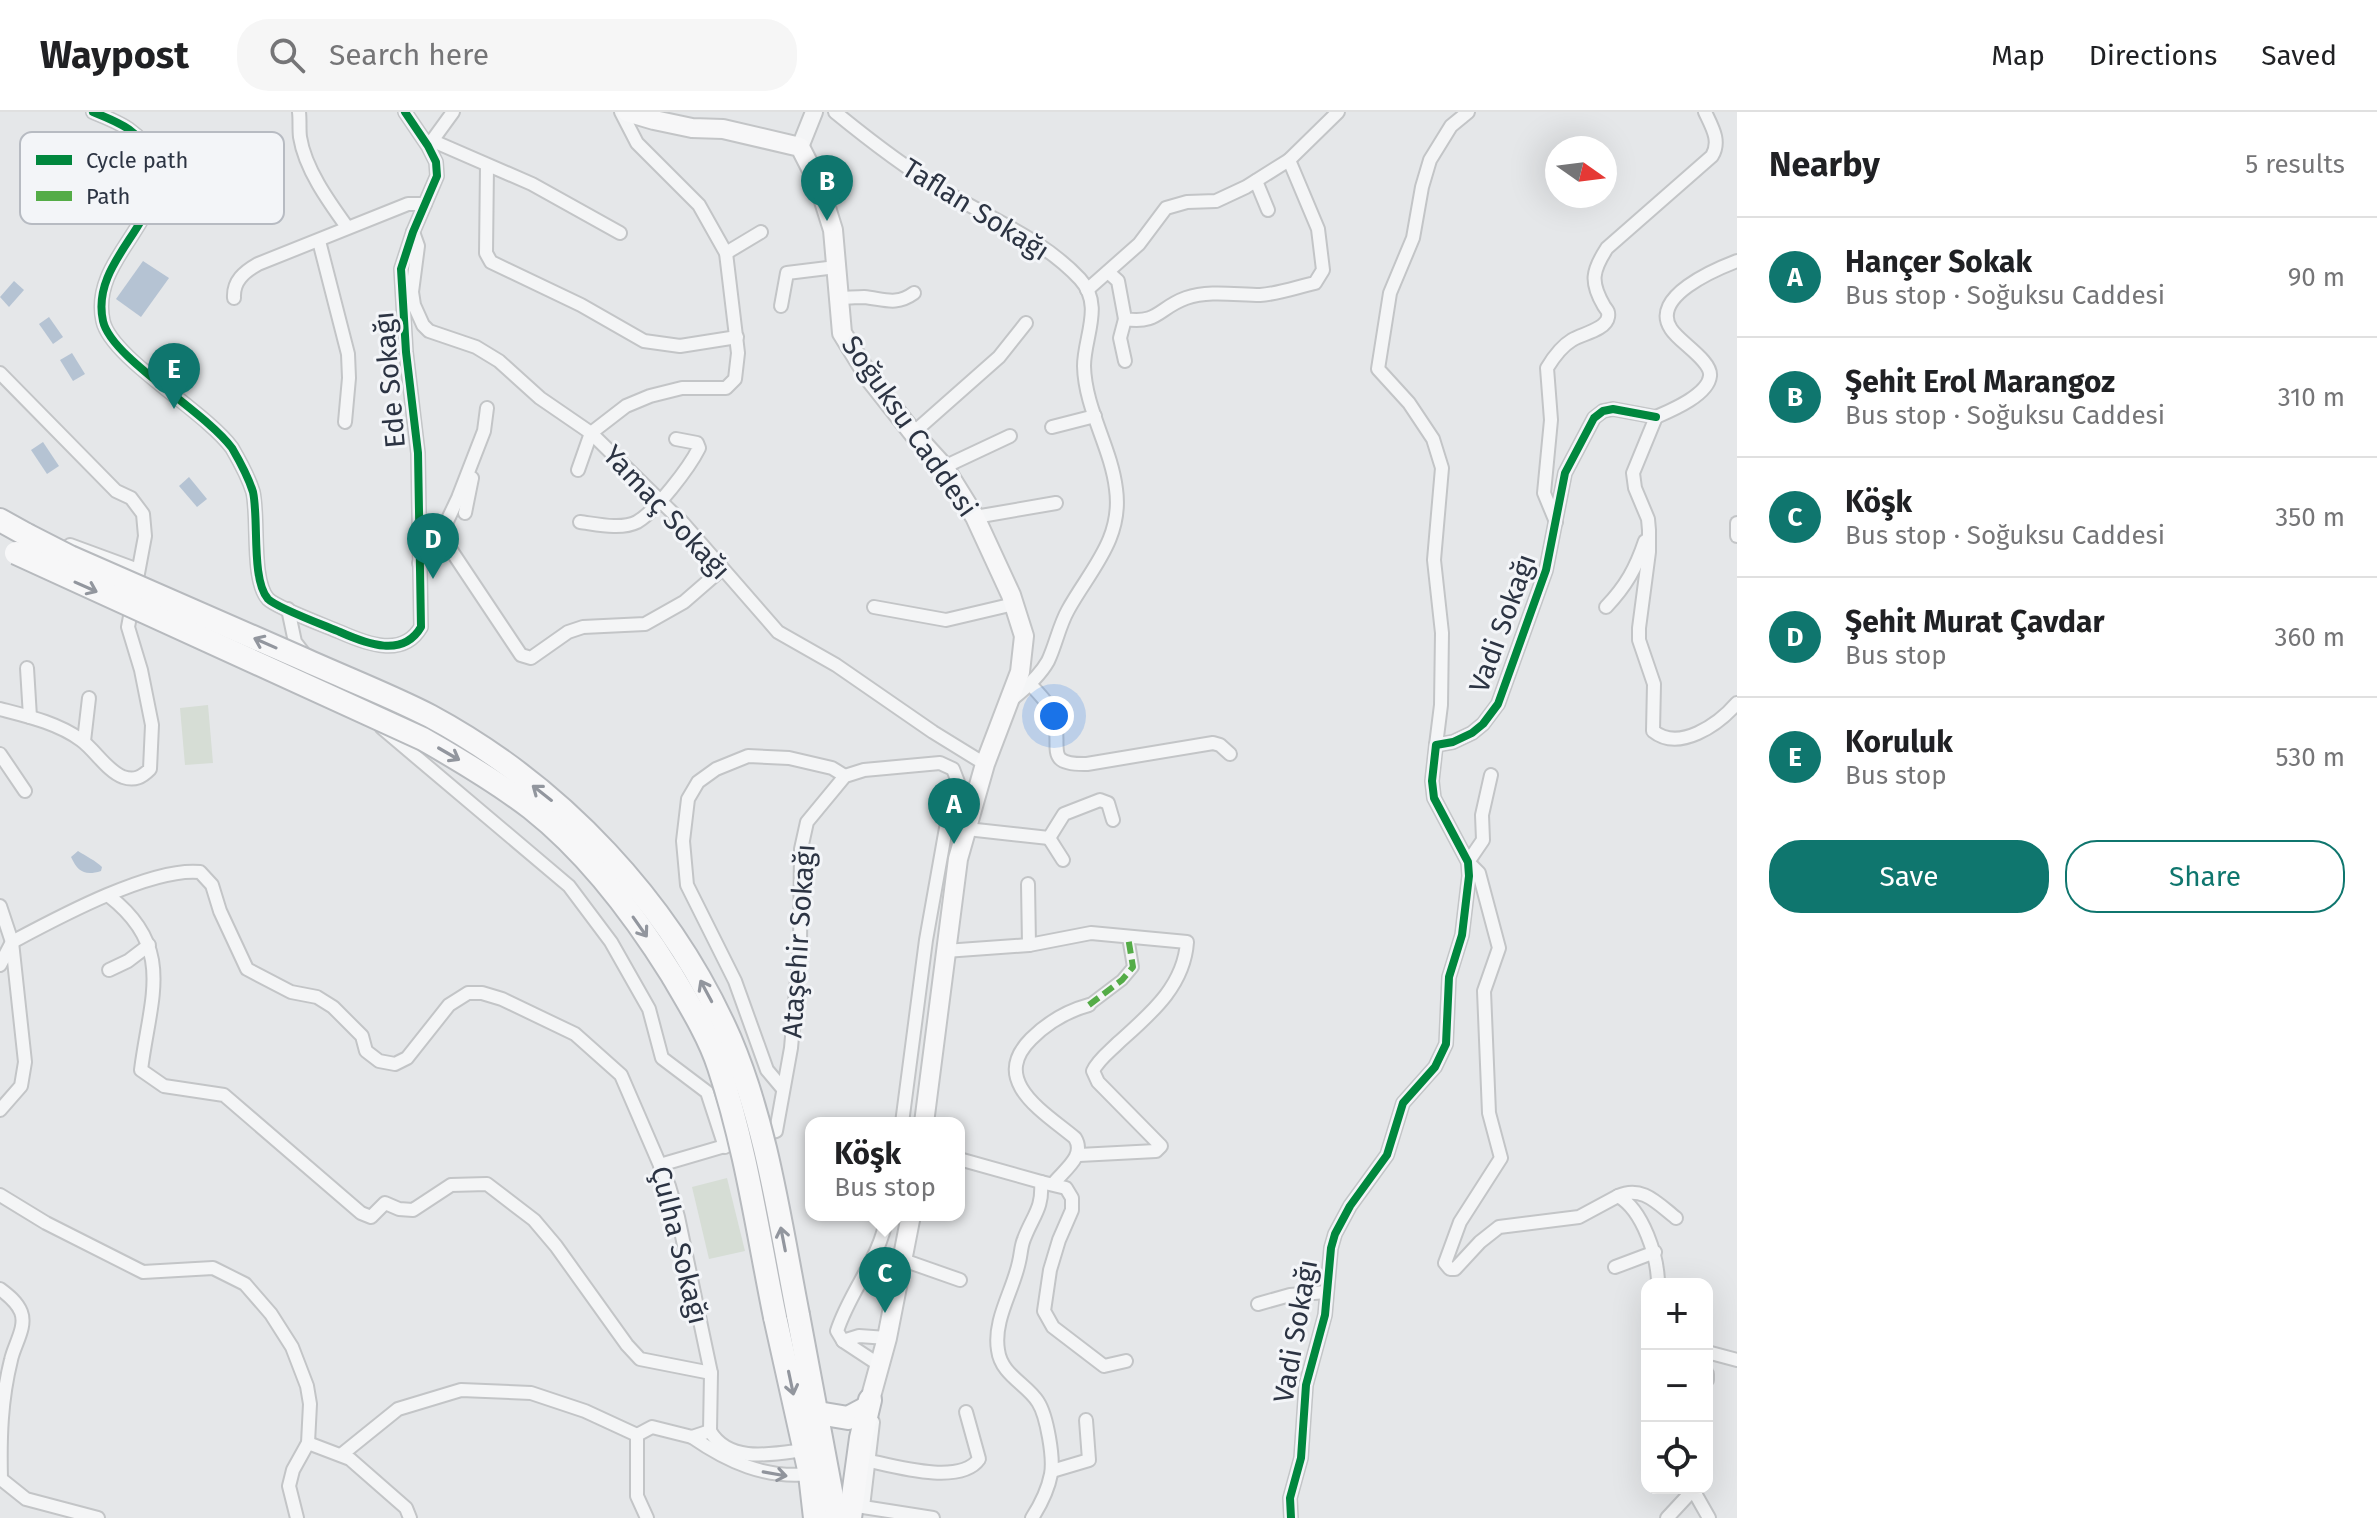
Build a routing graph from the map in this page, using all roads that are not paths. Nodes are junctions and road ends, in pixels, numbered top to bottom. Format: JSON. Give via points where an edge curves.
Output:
{"nodes":[{"id":1,"x":93,"y":112,"type":"edge"},
{"id":2,"x":299,"y":112,"type":"edge"},
{"id":3,"x":405,"y":112,"type":"edge"},
{"id":4,"x":453,"y":112,"type":"edge"},
{"id":5,"x":624,"y":112,"type":"edge"},
{"id":6,"x":835,"y":112,"type":"edge"},
{"id":7,"x":1338,"y":112,"type":"edge"},
{"id":8,"x":1468,"y":112,"type":"edge"},
{"id":9,"x":1705,"y":112,"type":"edge"},
{"id":10,"x":809,"y":114,"type":"edge"},
{"id":11,"x":132,"y":132,"type":"edge"},
{"id":12,"x":430,"y":144,"type":"junction"},
{"id":13,"x":800,"y":147,"type":"junction"},
{"id":14,"x":1289,"y":160,"type":"junction"},
{"id":15,"x":487,"y":166,"type":"junction"},
{"id":16,"x":1256,"y":181,"type":"junction"},
{"id":17,"x":425,"y":204,"type":"junction"},
{"id":18,"x":1268,"y":210,"type":"dead end"},
{"id":19,"x":138,"y":224,"type":"edge"},
{"id":20,"x":347,"y":227,"type":"junction"},
{"id":21,"x":413,"y":232,"type":"junction"},
{"id":22,"x":761,"y":232,"type":"dead end"},
{"id":23,"x":620,"y":233,"type":"dead end"},
{"id":24,"x":319,"y":241,"type":"junction"},
{"id":25,"x":726,"y":253,"type":"junction"},
{"id":26,"x":1737,"y":261,"type":"edge"},
{"id":27,"x":836,"y":267,"type":"junction"},
{"id":28,"x":1108,"y":272,"type":"junction"},
{"id":29,"x":1087,"y":290,"type":"junction"},
{"id":30,"x":914,"y":293,"type":"dead end"},
{"id":31,"x":234,"y":298,"type":"dead end"},
{"id":32,"x":837,"y":298,"type":"junction"},
{"id":33,"x":781,"y":306,"type":"dead end"},
{"id":34,"x":1125,"y":319,"type":"junction"},
{"id":35,"x":1026,"y":323,"type":"dead end"},
{"id":36,"x":737,"y":337,"type":"junction"},
{"id":37,"x":1125,"y":361,"type":"dead end"},
{"id":38,"x":0,"y":373,"type":"edge"},
{"id":39,"x":487,"y":408,"type":"dead end"},
{"id":40,"x":1095,"y":416,"type":"junction"},
{"id":41,"x":1656,"y":417,"type":"junction"},
{"id":42,"x":345,"y":422,"type":"dead end"},
{"id":43,"x":1052,"y":427,"type":"dead end"},
{"id":44,"x":591,"y":433,"type":"junction"},
{"id":45,"x":913,"y":433,"type":"junction"},
{"id":46,"x":1010,"y":436,"type":"dead end"},
{"id":47,"x":676,"y":439,"type":"dead end"},
{"id":48,"x":475,"y":455,"type":"junction"},
{"id":49,"x":944,"y":467,"type":"junction"},
{"id":50,"x":578,"y":470,"type":"dead end"},
{"id":51,"x":659,"y":500,"type":"junction"},
{"id":52,"x":1056,"y":503,"type":"dead end"},
{"id":53,"x":465,"y":513,"type":"dead end"},
{"id":54,"x":975,"y":517,"type":"junction"},
{"id":55,"x":0,"y":520,"type":"edge"},
{"id":56,"x":580,"y":522,"type":"dead end"},
{"id":57,"x":1556,"y":522,"type":"junction"},
{"id":58,"x":1737,"y":523,"type":"edge"},
{"id":59,"x":1649,"y":530,"type":"junction"},
{"id":60,"x":441,"y":535,"type":"junction"},
{"id":61,"x":1737,"y":536,"type":"edge"},
{"id":62,"x":14,"y":544,"type":"edge"},
{"id":63,"x":70,"y":545,"type":"dead end"},
{"id":64,"x":419,"y":563,"type":"junction"},
{"id":65,"x":722,"y":569,"type":"junction"},
{"id":66,"x":138,"y":570,"type":"junction"},
{"id":67,"x":1014,"y":604,"type":"junction"},
{"id":68,"x":874,"y":607,"type":"dead end"},
{"id":69,"x":1606,"y":607,"type":"dead end"},
{"id":70,"x":288,"y":609,"type":"junction"},
{"id":71,"x":27,"y":668,"type":"dead end"},
{"id":72,"x":1030,"y":684,"type":"junction"},
{"id":73,"x":89,"y":698,"type":"dead end"},
{"id":74,"x":1011,"y":700,"type":"junction"},
{"id":75,"x":1737,"y":703,"type":"edge"},
{"id":76,"x":0,"y":709,"type":"edge"},
{"id":77,"x":30,"y":717,"type":"junction"},
{"id":78,"x":84,"y":741,"type":"junction"},
{"id":79,"x":1436,"y":745,"type":"junction"},
{"id":80,"x":0,"y":754,"type":"edge"},
{"id":81,"x":1230,"y":754,"type":"dead end"},
{"id":82,"x":985,"y":764,"type":"junction"},
{"id":83,"x":1491,"y":775,"type":"dead end"},
{"id":84,"x":845,"y":776,"type":"junction"},
{"id":85,"x":25,"y":791,"type":"dead end"},
{"id":86,"x":1113,"y":820,"type":"dead end"},
{"id":87,"x":967,"y":829,"type":"junction"},
{"id":88,"x":1049,"y":838,"type":"junction"},
{"id":89,"x":1063,"y":860,"type":"dead end"},
{"id":90,"x":1468,"y":862,"type":"junction"},
{"id":91,"x":1028,"y":884,"type":"dead end"},
{"id":92,"x":109,"y":896,"type":"junction"},
{"id":93,"x":0,"y":906,"type":"edge"},
{"id":94,"x":1128,"y":937,"type":"junction"},
{"id":95,"x":12,"y":942,"type":"junction"},
{"id":96,"x":149,"y":945,"type":"junction"},
{"id":97,"x":1029,"y":945,"type":"junction"},
{"id":98,"x":945,"y":951,"type":"junction"},
{"id":99,"x":0,"y":965,"type":"edge"},
{"id":100,"x":109,"y":970,"type":"dead end"},
{"id":101,"x":1089,"y":1005,"type":"joint"},
{"id":102,"x":783,"y":1089,"type":"junction"},
{"id":103,"x":0,"y":1110,"type":"edge"},
{"id":104,"x":903,"y":1117,"type":"edge"},
{"id":105,"x":925,"y":1117,"type":"edge"},
{"id":106,"x":725,"y":1147,"type":"junction"},
{"id":107,"x":1079,"y":1155,"type":"junction"},
{"id":108,"x":965,"y":1161,"type":"edge"},
{"id":109,"x":660,"y":1165,"type":"junction"},
{"id":110,"x":1047,"y":1183,"type":"junction"},
{"id":111,"x":0,"y":1195,"type":"edge"},
{"id":112,"x":1618,"y":1196,"type":"junction"},
{"id":113,"x":1676,"y":1218,"type":"dead end"},
{"id":114,"x":886,"y":1221,"type":"edge"},
{"id":115,"x":910,"y":1221,"type":"edge"},
{"id":116,"x":1655,"y":1252,"type":"junction"},
{"id":117,"x":903,"y":1260,"type":"junction"},
{"id":118,"x":1615,"y":1267,"type":"dead end"},
{"id":119,"x":1657,"y":1278,"type":"edge"},
{"id":120,"x":960,"y":1280,"type":"dead end"},
{"id":121,"x":0,"y":1289,"type":"edge"},
{"id":122,"x":1326,"y":1292,"type":"junction"},
{"id":123,"x":1258,"y":1304,"type":"dead end"},
{"id":124,"x":887,"y":1338,"type":"junction"},
{"id":125,"x":843,"y":1341,"type":"junction"},
{"id":126,"x":1713,"y":1354,"type":"edge"},
{"id":127,"x":1737,"y":1360,"type":"edge"},
{"id":128,"x":1126,"y":1361,"type":"dead end"},
{"id":129,"x":881,"y":1366,"type":"junction"},
{"id":130,"x":711,"y":1373,"type":"junction"},
{"id":131,"x":868,"y":1405,"type":"junction"},
{"id":132,"x":966,"y":1412,"type":"dead end"},
{"id":133,"x":818,"y":1413,"type":"junction"},
{"id":134,"x":1086,"y":1420,"type":"dead end"},
{"id":135,"x":710,"y":1431,"type":"junction"},
{"id":136,"x":637,"y":1435,"type":"junction"},
{"id":137,"x":692,"y":1437,"type":"junction"},
{"id":138,"x":861,"y":1438,"type":"junction"},
{"id":139,"x":308,"y":1443,"type":"junction"},
{"id":140,"x":341,"y":1455,"type":"junction"},
{"id":141,"x":816,"y":1460,"type":"junction"},
{"id":142,"x":870,"y":1461,"type":"junction"},
{"id":143,"x":1052,"y":1471,"type":"junction"},
{"id":144,"x":1,"y":1479,"type":"edge"},
{"id":145,"x":1688,"y":1494,"type":"edge"},
{"id":146,"x":1695,"y":1494,"type":"edge"},
{"id":147,"x":858,"y":1514,"type":"edge"},
{"id":148,"x":98,"y":1518,"type":"edge"},
{"id":149,"x":297,"y":1518,"type":"edge"},
{"id":150,"x":410,"y":1518,"type":"edge"},
{"id":151,"x":647,"y":1518,"type":"edge"},
{"id":152,"x":815,"y":1518,"type":"edge"},
{"id":153,"x":836,"y":1518,"type":"edge"},
{"id":154,"x":933,"y":1518,"type":"edge"},
{"id":155,"x":1032,"y":1518,"type":"edge"},
{"id":156,"x":1291,"y":1518,"type":"edge"},
{"id":157,"x":1667,"y":1518,"type":"edge"},
{"id":158,"x":1709,"y":1518,"type":"edge"}],
"edges":[{"from":1,"to":11,"type":"street"},
{"from":2,"to":20,"type":"street","via":[[303,149]]},
{"from":3,"to":12,"type":"street","name":"Ede Sokağı"},
{"from":4,"to":12,"type":"street"},
{"from":5,"to":13,"type":"main road"},
{"from":5,"to":25,"type":"street","via":[[637,143],[699,205]]},
{"from":6,"to":29,"type":"street","name":"Taflan Sokağı","via":[[939,188],[1037,242]]},
{"from":7,"to":14,"type":"street"},
{"from":8,"to":79,"type":"street","via":[[1451,126],[1430,160],[1413,238],[1390,293],[1378,369],[1433,439],[1442,468],[1434,560],[1442,633]]},
{"from":9,"to":57,"type":"street","via":[[1717,148],[1607,248],[1593,276],[1608,318],[1570,341],[1547,368],[1551,420],[1544,493]]},
{"from":10,"to":13,"type":"street"},
{"from":12,"to":15,"type":"street"},
{"from":12,"to":17,"type":"street","name":"Ede Sokağı","via":[[437,176]]},
{"from":13,"to":27,"type":"main road","name":"Soğuksu Caddesi","via":[[833,230]]},
{"from":14,"to":16,"type":"street"},
{"from":14,"to":34,"type":"street","via":[[1318,229],[1323,270],[1315,283],[1264,295],[1206,294],[1187,298],[1146,321]]},
{"from":15,"to":23,"type":"street","via":[[532,184]]},
{"from":15,"to":36,"type":"street","via":[[486,253],[491,262],[644,341],[680,346]]},
{"from":16,"to":18,"type":"street"},
{"from":16,"to":28,"type":"street","via":[[1216,201],[1166,208],[1139,244]]},
{"from":17,"to":20,"type":"street","via":[[408,204]]},
{"from":17,"to":21,"type":"street","name":"Ede Sokağı"},
{"from":19,"to":70,"type":"street","via":[[108,273],[103,323],[113,342],[231,448],[252,490],[261,585],[269,600]]},
{"from":20,"to":24,"type":"street"},
{"from":21,"to":44,"type":"street","name":"Yamaç Sokağı","via":[[418,246],[412,292],[423,325],[499,361]]},
{"from":21,"to":64,"type":"street","name":"Ede Sokağı","via":[[401,269],[418,453]]},
{"from":22,"to":25,"type":"street"},
{"from":24,"to":31,"type":"street","via":[[252,268],[235,284]]},
{"from":24,"to":42,"type":"street","via":[[348,354]]},
{"from":25,"to":36,"type":"street"},
{"from":26,"to":41,"type":"street","via":[[1702,276],[1672,301],[1669,327],[1709,367],[1710,377],[1690,401]]},
{"from":27,"to":32,"type":"main road","name":"Soğuksu Caddesi"},
{"from":27,"to":33,"type":"street","via":[[787,273]]},
{"from":28,"to":29,"type":"street"},
{"from":28,"to":34,"type":"street","via":[[1118,281]]},
{"from":29,"to":40,"type":"street","via":[[1093,308],[1084,365]]},
{"from":30,"to":32,"type":"street","via":[[892,303]]},
{"from":32,"to":45,"type":"main road","name":"Soğuksu Caddesi","via":[[842,333]]},
{"from":34,"to":37,"type":"street","via":[[1120,338]]},
{"from":35,"to":45,"type":"street","via":[[999,357]]},
{"from":36,"to":44,"type":"street","via":[[737,373],[726,388],[682,388],[650,396],[626,406]]},
{"from":38,"to":66,"type":"street","via":[[116,491],[137,505],[145,536]]},
{"from":39,"to":48,"type":"street"},
{"from":40,"to":43,"type":"street"},
{"from":40,"to":72,"type":"street","via":[[1116,489],[1117,520],[1106,552],[1066,612],[1048,660]]},
{"from":41,"to":57,"type":"street","name":"Vadi Sokağı","via":[[1613,409],[1594,418],[1565,473]]},
{"from":41,"to":59,"type":"street","via":[[1633,473]]},
{"from":44,"to":50,"type":"street"},
{"from":44,"to":51,"type":"street","name":"Yamaç Sokağı"},
{"from":45,"to":49,"type":"main road","name":"Soğuksu Caddesi"},
{"from":46,"to":49,"type":"street"},
{"from":47,"to":51,"type":"street","via":[[699,448]]},
{"from":48,"to":53,"type":"street"},
{"from":48,"to":60,"type":"street"},
{"from":49,"to":54,"type":"main road","name":"Soğuksu Caddesi"},
{"from":51,"to":56,"type":"street","via":[[635,523]]},
{"from":51,"to":65,"type":"street","name":"Yamaç Sokağı"},
{"from":52,"to":54,"type":"street"},
{"from":54,"to":67,"type":"main road","name":"Soğuksu Caddesi"},
{"from":55,"to":62,"type":"highway"},
{"from":57,"to":79,"type":"street","name":"Vadi Sokağı","via":[[1546,570],[1498,704],[1472,733]]},
{"from":58,"to":61,"type":"street"},
{"from":59,"to":69,"type":"street","via":[[1634,572]]},
{"from":59,"to":75,"type":"street","via":[[1639,640],[1654,684],[1653,731],[1679,741]]},
{"from":60,"to":64,"type":"street","via":[[432,553]]},
{"from":60,"to":65,"type":"street","via":[[521,655],[531,658],[583,627],[645,624],[684,602]]},
{"from":133,"to":62,"type":"highway","one_way":true,"bridge":true,"via":[[771,1177],[731,1041],[665,924],[584,830],[499,760],[430,716],[70,557]]},
{"from":62,"to":141,"type":"highway","one_way":true,"bridge":true,"via":[[423,739],[491,779],[574,847],[653,944],[718,1064],[735,1121],[775,1317]]},
{"from":63,"to":66,"type":"street"},
{"from":64,"to":70,"type":"street","name":"Ede Sokağı","via":[[421,627],[407,643],[377,646]]},
{"from":65,"to":82,"type":"street","name":"Yamaç Sokağı","via":[[778,632]]},
{"from":66,"to":78,"type":"street","via":[[128,627],[152,725],[150,769],[141,778],[127,779]]},
{"from":67,"to":68,"type":"street","via":[[946,620]]},
{"from":67,"to":74,"type":"main road","name":"Soğuksu Caddesi","via":[[1024,636]]},
{"from":70,"to":106,"type":"street","via":[[295,642],[322,677],[569,886],[611,942],[649,1009],[662,1058],[707,1092]]},
{"from":71,"to":77,"type":"street"},
{"from":72,"to":74,"type":"street"},
{"from":72,"to":81,"type":"street","via":[[1053,716],[1060,761],[1087,764],[1213,743]]},
{"from":73,"to":78,"type":"street"},
{"from":74,"to":82,"type":"main road","name":"Soğuksu Caddesi"},
{"from":76,"to":77,"type":"street"},
{"from":77,"to":78,"type":"street"},
{"from":79,"to":90,"type":"street","name":"Vadi Sokağı","via":[[1434,798]]},
{"from":80,"to":85,"type":"street"},
{"from":82,"to":87,"type":"main road","name":"Soğuksu Caddesi"},
{"from":83,"to":90,"type":"street","via":[[1482,815],[1483,840]]},
{"from":84,"to":102,"type":"street","name":"Ataşehir Sokağı","via":[[807,822],[801,849],[800,945]]},
{"from":84,"to":102,"type":"street","via":[[789,758],[748,756],[716,769],[698,782],[688,799],[683,841],[687,885],[735,981],[767,1070]]},
{"from":84,"to":104,"type":"street","via":[[940,763],[953,769],[958,782],[926,940]]},
{"from":86,"to":88,"type":"street","via":[[1108,803],[1100,800],[1064,814]]},
{"from":87,"to":88,"type":"street"},
{"from":87,"to":98,"type":"main road","name":"Soğuksu Caddesi"},
{"from":88,"to":89,"type":"street"},
{"from":90,"to":112,"type":"street","via":[[1479,873],[1499,948],[1484,991],[1489,1113],[1501,1158],[1466,1212],[1445,1263],[1455,1269],[1499,1227],[1579,1217]]},
{"from":90,"to":122,"type":"street","name":"Vadi Sokağı","via":[[1467,902],[1450,969],[1443,1053],[1403,1103],[1387,1155],[1339,1225]]},
{"from":91,"to":97,"type":"street"},
{"from":92,"to":95,"type":"street","name":"Çulha Sokağı"},
{"from":92,"to":96,"type":"street","via":[[139,923]]},
{"from":92,"to":109,"type":"street","name":"Çulha Sokağı","via":[[136,882],[200,872],[212,885],[247,969],[333,1007],[379,1061],[395,1064],[407,1058],[449,1005],[468,993],[502,999],[575,1034],[621,1075]]},
{"from":93,"to":95,"type":"street"},
{"from":94,"to":97,"type":"street","via":[[1091,933]]},
{"from":94,"to":101,"type":"street","via":[[1133,967]]},
{"from":94,"to":107,"type":"street","via":[[1187,942],[1180,974],[1159,1007],[1093,1071],[1161,1146],[1156,1151]]},
{"from":95,"to":99,"type":"street"},
{"from":95,"to":103,"type":"street","via":[[25,1062],[21,1086]]},
{"from":96,"to":100,"type":"street"},
{"from":96,"to":130,"type":"street","via":[[155,976],[141,1070],[164,1086],[224,1095],[371,1217],[385,1203],[413,1210],[451,1185],[487,1184],[534,1220],[640,1359]]},
{"from":97,"to":98,"type":"street"},
{"from":98,"to":105,"type":"main road","name":"Soğuksu Caddesi"},
{"from":101,"to":107,"type":"street","via":[[1041,1029],[1017,1055],[1014,1066],[1027,1098],[1075,1138]]},
{"from":102,"to":106,"type":"street","name":"Ataşehir Sokağı","via":[[776,1131]]},
{"from":106,"to":109,"type":"street","name":"Ataşehir Sokağı"},
{"from":107,"to":110,"type":"street"},
{"from":108,"to":110,"type":"street"},
{"from":109,"to":130,"type":"street","name":"Çulha Sokağı","via":[[678,1217]]},
{"from":110,"to":128,"type":"street","via":[[1066,1188],[1072,1210],[1050,1270],[1044,1311],[1053,1327],[1104,1366]]},
{"from":110,"to":143,"type":"street","via":[[1025,1235],[997,1333],[998,1354],[1010,1375],[1038,1402]]},
{"from":111,"to":139,"type":"street","via":[[143,1272],[213,1268],[245,1284],[292,1347],[307,1386]]},
{"from":112,"to":113,"type":"street","via":[[1641,1192]]},
{"from":112,"to":116,"type":"street","via":[[1636,1215]]},
{"from":114,"to":125,"type":"street","via":[[870,1266],[844,1310],[837,1331]]},
{"from":115,"to":117,"type":"main road"},
{"from":116,"to":118,"type":"street"},
{"from":116,"to":119,"type":"street"},
{"from":117,"to":120,"type":"street"},
{"from":117,"to":124,"type":"main road"},
{"from":121,"to":144,"type":"street","via":[[22,1313],[4,1389]]},
{"from":122,"to":123,"type":"street","name":"Vadi Sokağı"},
{"from":122,"to":156,"type":"street","name":"Vadi Sokağı","via":[[1306,1385]]},
{"from":124,"to":125,"type":"street"},
{"from":124,"to":129,"type":"main road"},
{"from":125,"to":129,"type":"street"},
{"from":126,"to":127,"type":"street"},
{"from":129,"to":131,"type":"main road"},
{"from":130,"to":135,"type":"street","name":"Çulha Sokağı"},
{"from":131,"to":133,"type":"highway","via":[[848,1418]]},
{"from":131,"to":138,"type":"highway"},
{"from":131,"to":141,"type":"highway"},
{"from":131,"to":142,"type":"street","via":[[873,1424]]},
{"from":132,"to":142,"type":"street","via":[[979,1459],[974,1466],[919,1472]]},
{"from":133,"to":141,"type":"highway"},
{"from":134,"to":143,"type":"street","via":[[1089,1460]]},
{"from":135,"to":137,"type":"street"},
{"from":135,"to":141,"type":"street","via":[[716,1441],[744,1454]]},
{"from":136,"to":137,"type":"street","via":[[652,1427]]},
{"from":136,"to":140,"type":"street","via":[[531,1393],[461,1390],[398,1409]]},
{"from":136,"to":151,"type":"street","via":[[637,1496]]},
{"from":137,"to":141,"type":"street","one_way":true,"via":[[751,1468],[789,1476]]},
{"from":138,"to":141,"type":"highway","via":[[848,1456]]},
{"from":138,"to":147,"type":"highway"},
{"from":139,"to":140,"type":"street"},
{"from":139,"to":149,"type":"street","via":[[289,1486]]},
{"from":140,"to":150,"type":"street","via":[[406,1508]]},
{"from":141,"to":152,"type":"highway"},
{"from":141,"to":153,"type":"highway"},
{"from":142,"to":147,"type":"street"},
{"from":143,"to":155,"type":"street"},
{"from":144,"to":148,"type":"street","via":[[26,1499]]},
{"from":145,"to":157,"type":"street"},
{"from":146,"to":158,"type":"street"},
{"from":147,"to":154,"type":"street"}]}
